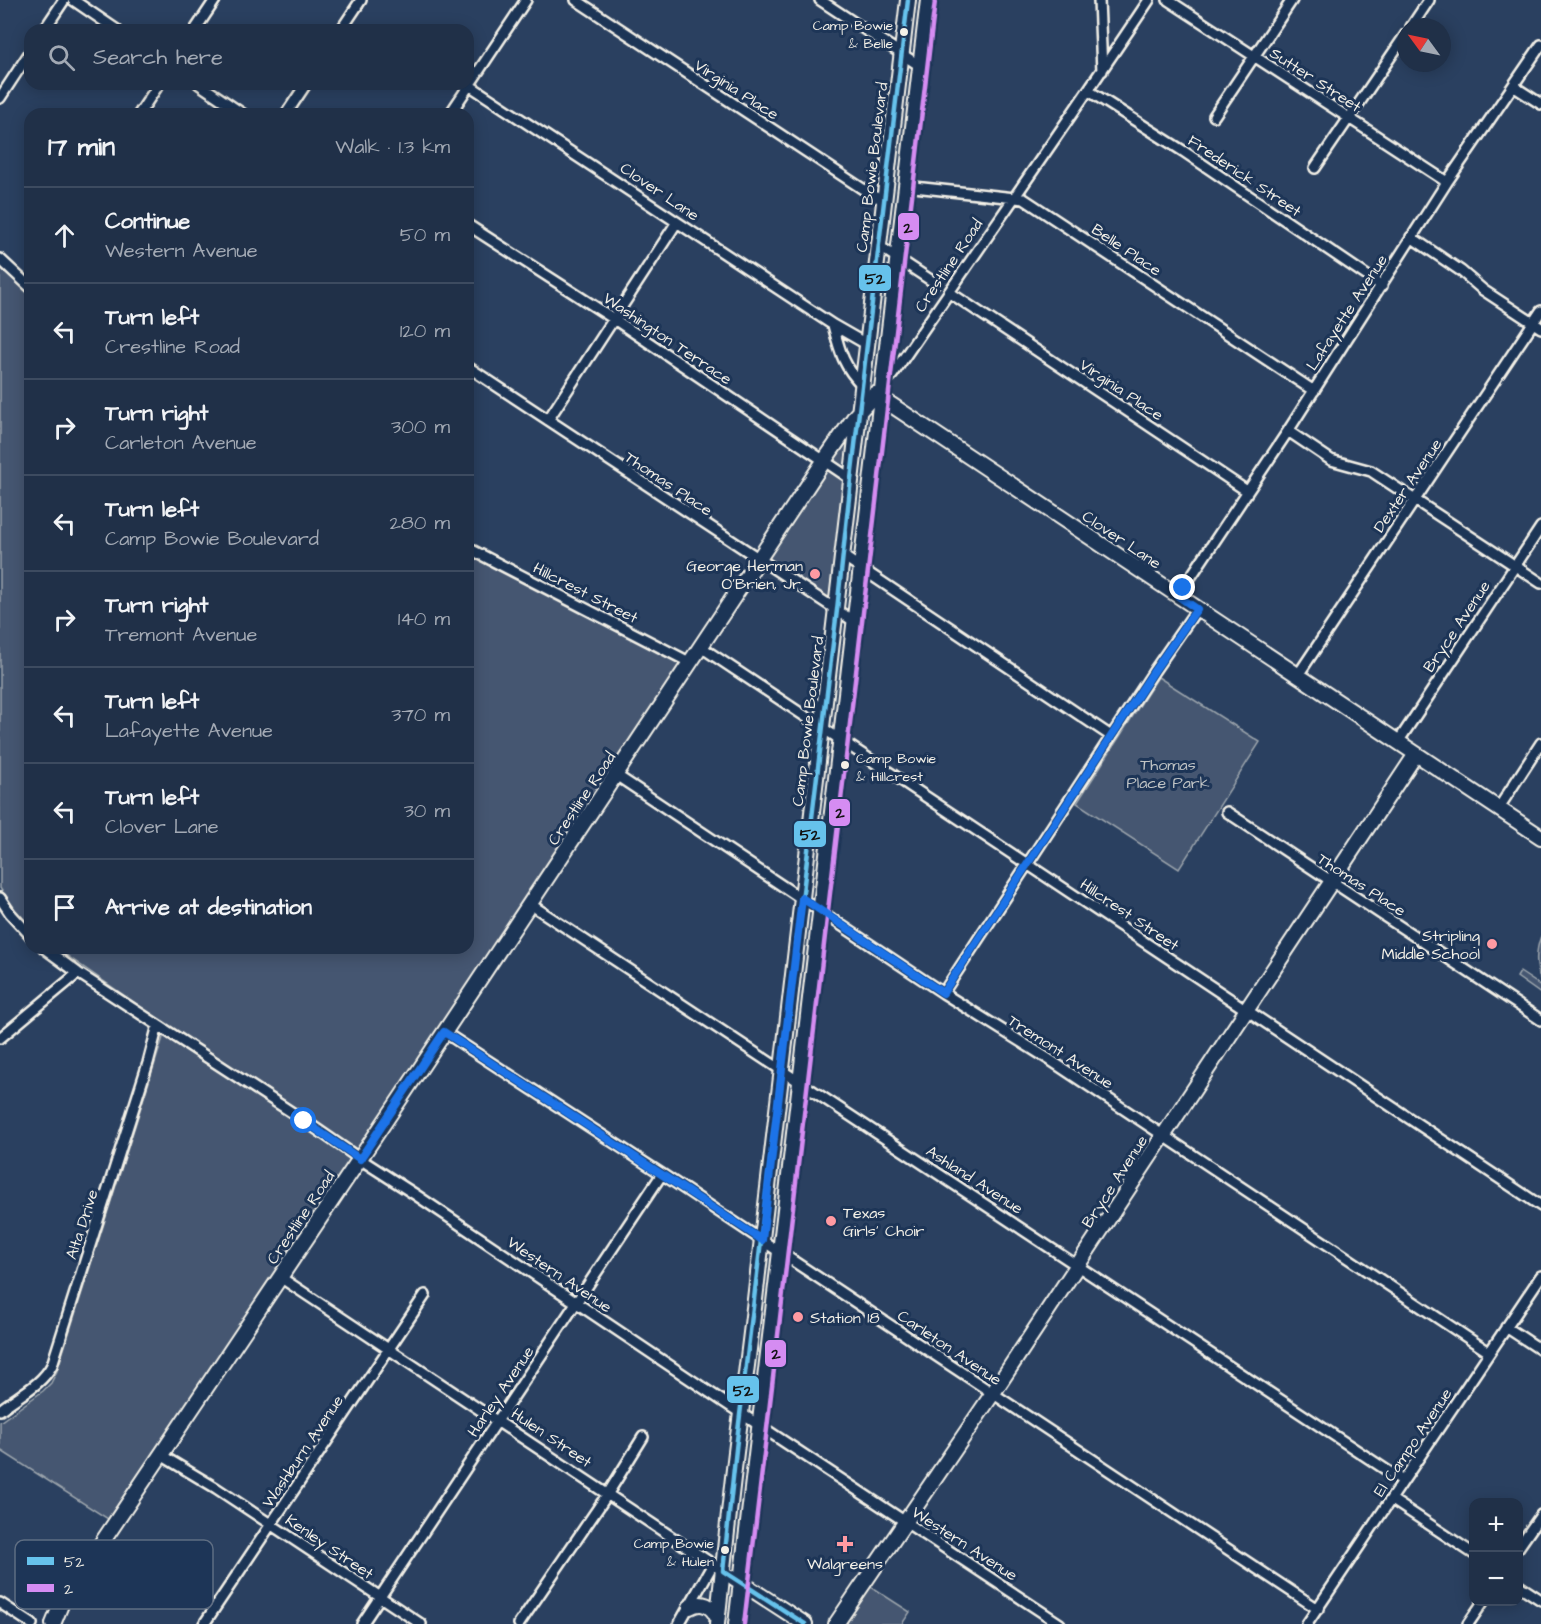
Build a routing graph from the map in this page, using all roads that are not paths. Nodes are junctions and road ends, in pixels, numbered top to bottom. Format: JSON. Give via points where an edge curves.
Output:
{"nodes":[{"id":1,"x":64,"y":0,"type":"edge"},
{"id":2,"x":73,"y":0,"type":"edge"},
{"id":3,"x":215,"y":0,"type":"edge"},
{"id":4,"x":361,"y":0,"type":"edge"},
{"id":5,"x":526,"y":0,"type":"edge"},
{"id":6,"x":576,"y":0,"type":"edge"},
{"id":7,"x":820,"y":0,"type":"edge"},
{"id":8,"x":908,"y":0,"type":"edge"},
{"id":9,"x":928,"y":0,"type":"edge"},
{"id":10,"x":1100,"y":0,"type":"edge"},
{"id":11,"x":1149,"y":0,"type":"edge"},
{"id":12,"x":1168,"y":0,"type":"edge"},
{"id":13,"x":1292,"y":0,"type":"edge"},
{"id":14,"x":1429,"y":0,"type":"edge"},
{"id":15,"x":1417,"y":18,"type":"edge"},
{"id":16,"x":48,"y":24,"type":"edge"},
{"id":17,"x":108,"y":24,"type":"edge"},
{"id":18,"x":199,"y":24,"type":"edge"},
{"id":19,"x":345,"y":24,"type":"edge"},
{"id":20,"x":1541,"y":45,"type":"edge"},
{"id":21,"x":1397,"y":47,"type":"edge"},
{"id":22,"x":902,"y":53,"type":"junction"},
{"id":23,"x":1254,"y":56,"type":"junction"},
{"id":24,"x":24,"y":61,"type":"edge"},
{"id":25,"x":920,"y":66,"type":"junction"},
{"id":26,"x":1102,"y":71,"type":"junction"},
{"id":27,"x":474,"y":78,"type":"edge"},
{"id":28,"x":1513,"y":86,"type":"junction"},
{"id":29,"x":474,"y":88,"type":"edge"},
{"id":30,"x":155,"y":90,"type":"edge"},
{"id":31,"x":208,"y":90,"type":"edge"},
{"id":32,"x":302,"y":90,"type":"edge"},
{"id":33,"x":466,"y":90,"type":"edge"},
{"id":34,"x":1089,"y":91,"type":"junction"},
{"id":35,"x":0,"y":98,"type":"edge"},
{"id":36,"x":1541,"y":104,"type":"edge"},
{"id":37,"x":143,"y":108,"type":"edge"},
{"id":38,"x":234,"y":108,"type":"edge"},
{"id":39,"x":290,"y":108,"type":"edge"},
{"id":40,"x":454,"y":108,"type":"edge"},
{"id":41,"x":1214,"y":116,"type":"dead end"},
{"id":42,"x":1349,"y":118,"type":"junction"},
{"id":43,"x":1315,"y":168,"type":"dead end"},
{"id":44,"x":1447,"y":182,"type":"junction"},
{"id":45,"x":905,"y":191,"type":"junction"},
{"id":46,"x":884,"y":198,"type":"junction"},
{"id":47,"x":1013,"y":199,"type":"junction"},
{"id":48,"x":677,"y":222,"type":"junction"},
{"id":49,"x":474,"y":229,"type":"edge"},
{"id":50,"x":1411,"y":237,"type":"junction"},
{"id":51,"x":879,"y":246,"type":"junction"},
{"id":52,"x":897,"y":257,"type":"junction"},
{"id":53,"x":0,"y":259,"type":"edge"},
{"id":54,"x":24,"y":281,"type":"edge"},
{"id":55,"x":935,"y":283,"type":"dead end"},
{"id":56,"x":1382,"y":286,"type":"junction"},
{"id":57,"x":949,"y":292,"type":"junction"},
{"id":58,"x":1541,"y":311,"type":"edge"},
{"id":59,"x":614,"y":320,"type":"junction"},
{"id":60,"x":833,"y":325,"type":"junction"},
{"id":61,"x":1537,"y":326,"type":"edge"},
{"id":62,"x":868,"y":345,"type":"junction"},
{"id":63,"x":474,"y":371,"type":"edge"},
{"id":64,"x":875,"y":391,"type":"junction"},
{"id":65,"x":1314,"y":391,"type":"junction"},
{"id":66,"x":860,"y":410,"type":"junction"},
{"id":67,"x":548,"y":420,"type":"junction"},
{"id":68,"x":1288,"y":431,"type":"junction"},
{"id":69,"x":824,"y":461,"type":"junction"},
{"id":70,"x":851,"y":479,"type":"junction"},
{"id":71,"x":1247,"y":491,"type":"junction"},
{"id":72,"x":1416,"y":500,"type":"junction"},
{"id":73,"x":1541,"y":527,"type":"edge"},
{"id":74,"x":474,"y":551,"type":"edge"},
{"id":75,"x":843,"y":556,"type":"junction"},
{"id":76,"x":759,"y":560,"type":"junction"},
{"id":77,"x":1515,"y":566,"type":"junction"},
{"id":78,"x":861,"y":568,"type":"junction"},
{"id":79,"x":1541,"y":583,"type":"edge"},
{"id":80,"x":1178,"y":596,"type":"junction"},
{"id":81,"x":1197,"y":609,"type":"junction"},
{"id":82,"x":837,"y":610,"type":"junction"},
{"id":83,"x":855,"y":622,"type":"junction"},
{"id":84,"x":701,"y":647,"type":"junction"},
{"id":85,"x":691,"y":663,"type":"junction"},
{"id":86,"x":1298,"y":675,"type":"junction"},
{"id":87,"x":822,"y":727,"type":"junction"},
{"id":88,"x":1111,"y":736,"type":"junction"},
{"id":89,"x":841,"y":740,"type":"junction"},
{"id":90,"x":1398,"y":742,"type":"junction"},
{"id":91,"x":1541,"y":743,"type":"edge"},
{"id":92,"x":1416,"y":754,"type":"junction"},
{"id":93,"x":616,"y":775,"type":"junction"},
{"id":94,"x":1498,"y":808,"type":"junction"},
{"id":95,"x":1227,"y":812,"type":"dead end"},
{"id":96,"x":1541,"y":837,"type":"edge"},
{"id":97,"x":1027,"y":863,"type":"junction"},
{"id":98,"x":1332,"y":882,"type":"junction"},
{"id":99,"x":0,"y":898,"type":"edge"},
{"id":100,"x":802,"y":898,"type":"junction"},
{"id":101,"x":530,"y":904,"type":"junction"},
{"id":102,"x":820,"y":910,"type":"junction"},
{"id":103,"x":24,"y":928,"type":"edge"},
{"id":104,"x":52,"y":954,"type":"edge"},
{"id":105,"x":78,"y":973,"type":"junction"},
{"id":106,"x":943,"y":993,"type":"junction"},
{"id":107,"x":1246,"y":1010,"type":"junction"},
{"id":108,"x":1541,"y":1020,"type":"edge"},
{"id":109,"x":158,"y":1025,"type":"junction"},
{"id":110,"x":444,"y":1032,"type":"junction"},
{"id":111,"x":0,"y":1038,"type":"edge"},
{"id":112,"x":781,"y":1070,"type":"junction"},
{"id":113,"x":800,"y":1082,"type":"junction"},
{"id":114,"x":1163,"y":1136,"type":"junction"},
{"id":115,"x":360,"y":1159,"type":"junction"},
{"id":116,"x":662,"y":1174,"type":"junction"},
{"id":117,"x":1541,"y":1206,"type":"edge"},
{"id":118,"x":762,"y":1240,"type":"junction"},
{"id":119,"x":781,"y":1252,"type":"junction"},
{"id":120,"x":1078,"y":1265,"type":"junction"},
{"id":121,"x":1541,"y":1276,"type":"edge"},
{"id":122,"x":280,"y":1277,"type":"junction"},
{"id":123,"x":425,"y":1295,"type":"dead end"},
{"id":124,"x":576,"y":1303,"type":"junction"},
{"id":125,"x":752,"y":1323,"type":"junction"},
{"id":126,"x":772,"y":1325,"type":"junction"},
{"id":127,"x":1506,"y":1327,"type":"junction"},
{"id":128,"x":389,"y":1349,"type":"junction"},
{"id":129,"x":1541,"y":1350,"type":"edge"},
{"id":130,"x":1490,"y":1353,"type":"junction"},
{"id":131,"x":993,"y":1393,"type":"junction"},
{"id":132,"x":0,"y":1410,"type":"edge"},
{"id":133,"x":741,"y":1413,"type":"junction"},
{"id":134,"x":498,"y":1421,"type":"junction"},
{"id":135,"x":759,"y":1424,"type":"junction"},
{"id":136,"x":643,"y":1437,"type":"dead end"},
{"id":137,"x":161,"y":1455,"type":"junction"},
{"id":138,"x":1403,"y":1481,"type":"junction"},
{"id":139,"x":607,"y":1494,"type":"junction"},
{"id":140,"x":1391,"y":1499,"type":"junction"},
{"id":141,"x":1541,"y":1515,"type":"edge"},
{"id":142,"x":906,"y":1522,"type":"junction"},
{"id":143,"x":271,"y":1525,"type":"junction"},
{"id":144,"x":104,"y":1540,"type":"edge"},
{"id":145,"x":1523,"y":1541,"type":"edge"},
{"id":146,"x":1470,"y":1552,"type":"edge"},
{"id":147,"x":718,"y":1567,"type":"junction"},
{"id":148,"x":741,"y":1582,"type":"junction"},
{"id":149,"x":1523,"y":1588,"type":"edge"},
{"id":150,"x":380,"y":1597,"type":"junction"},
{"id":151,"x":1541,"y":1600,"type":"edge"},
{"id":152,"x":0,"y":1603,"type":"edge"},
{"id":153,"x":1480,"y":1606,"type":"edge"},
{"id":154,"x":690,"y":1607,"type":"junction"},
{"id":155,"x":59,"y":1609,"type":"edge"},
{"id":156,"x":1318,"y":1609,"type":"junction"},
{"id":157,"x":717,"y":1621,"type":"edge"},
{"id":158,"x":32,"y":1624,"type":"edge"},
{"id":159,"x":53,"y":1624,"type":"edge"},
{"id":160,"x":204,"y":1624,"type":"edge"},
{"id":161,"x":362,"y":1624,"type":"edge"},
{"id":162,"x":421,"y":1624,"type":"edge"},
{"id":163,"x":519,"y":1624,"type":"edge"},
{"id":164,"x":679,"y":1624,"type":"edge"},
{"id":165,"x":736,"y":1624,"type":"edge"},
{"id":166,"x":806,"y":1624,"type":"edge"},
{"id":167,"x":836,"y":1624,"type":"edge"},
{"id":168,"x":1060,"y":1624,"type":"edge"},
{"id":169,"x":1307,"y":1624,"type":"edge"},
{"id":170,"x":1468,"y":1624,"type":"edge"}],
"edges":[{"from":1,"to":16,"type":"street"},
{"from":2,"to":17,"type":"street"},
{"from":3,"to":18,"type":"street"},
{"from":4,"to":19,"type":"street"},
{"from":5,"to":27,"type":"street"},
{"from":6,"to":46,"type":"street","name":"Virginia Place","via":[[875,197]]},
{"from":7,"to":22,"type":"street"},
{"from":8,"to":22,"type":"main road","name":"Camp Bowie Boulevard"},
{"from":9,"to":25,"type":"main road","name":"Camp Bowie Boulevard"},
{"from":10,"to":26,"type":"street"},
{"from":11,"to":26,"type":"street","name":"Crestline Road"},
{"from":12,"to":23,"type":"street","name":"Sutter Street"},
{"from":13,"to":23,"type":"street"},
{"from":14,"to":15,"type":"street"},
{"from":20,"to":28,"type":"street","name":"Lafayette Avenue"},
{"from":21,"to":42,"type":"street"},
{"from":22,"to":25,"type":"street"},
{"from":22,"to":46,"type":"main road","name":"Camp Bowie Boulevard"},
{"from":23,"to":41,"type":"street"},
{"from":23,"to":42,"type":"street","name":"Sutter Street"},
{"from":24,"to":35,"type":"street"},
{"from":25,"to":45,"type":"main road","name":"Camp Bowie Boulevard"},
{"from":26,"to":34,"type":"street","name":"Crestline Road"},
{"from":28,"to":36,"type":"street"},
{"from":28,"to":44,"type":"street","name":"Lafayette Avenue"},
{"from":29,"to":48,"type":"street","name":"Clover Lane"},
{"from":30,"to":37,"type":"street"},
{"from":31,"to":38,"type":"street"},
{"from":32,"to":39,"type":"street"},
{"from":33,"to":40,"type":"street"},
{"from":34,"to":47,"type":"street","name":"Crestline Road"},
{"from":34,"to":56,"type":"street","name":"Frederick Street"},
{"from":42,"to":43,"type":"street"},
{"from":42,"to":44,"type":"street","name":"Sutter Street"},
{"from":44,"to":50,"type":"street","name":"Lafayette Avenue"},
{"from":45,"to":46,"type":"main road"},
{"from":45,"to":47,"type":"street","name":"Belle Place","via":[[914,187]]},
{"from":45,"to":52,"type":"main road","name":"Camp Bowie Boulevard"},
{"from":46,"to":51,"type":"main road","name":"Camp Bowie Boulevard"},
{"from":47,"to":57,"type":"street","name":"Crestline Road"},
{"from":47,"to":65,"type":"street","name":"Belle Place","via":[[1024,199]]},
{"from":48,"to":59,"type":"street"},
{"from":48,"to":60,"type":"street","name":"Clover Lane"},
{"from":49,"to":59,"type":"street","name":"Washington Terrace"},
{"from":50,"to":56,"type":"street","name":"Lafayette Avenue"},
{"from":50,"to":61,"type":"street"},
{"from":51,"to":52,"type":"street"},
{"from":51,"to":62,"type":"main road","name":"Camp Bowie Boulevard"},
{"from":52,"to":55,"type":"street"},
{"from":52,"to":64,"type":"main road","name":"Camp Bowie Boulevard"},
{"from":53,"to":54,"type":"street"},
{"from":56,"to":65,"type":"street","name":"Lafayette Avenue"},
{"from":57,"to":64,"type":"street","name":"Crestline Road","via":[[893,374]]},
{"from":57,"to":71,"type":"street","name":"Virginia Place"},
{"from":58,"to":61,"type":"street","name":"Dexter Avenue"},
{"from":59,"to":67,"type":"street"},
{"from":59,"to":69,"type":"street","name":"Washington Terrace"},
{"from":60,"to":62,"type":"street","name":"Clover Lane"},
{"from":60,"to":64,"type":"street","name":"Clover Lane","via":[[851,374]]},
{"from":61,"to":72,"type":"street","name":"Dexter Avenue"},
{"from":62,"to":64,"type":"main road","name":"Camp Bowie Boulevard"},
{"from":63,"to":67,"type":"street","name":"Thomas Place"},
{"from":64,"to":66,"type":"main road","name":"Camp Bowie Boulevard"},
{"from":64,"to":78,"type":"main road","name":"Camp Bowie Boulevard"},
{"from":64,"to":80,"type":"main road","name":"Clover Lane"},
{"from":65,"to":68,"type":"street","name":"Lafayette Avenue"},
{"from":66,"to":69,"type":"main road","name":"Crestline Road"},
{"from":66,"to":70,"type":"main road","name":"Camp Bowie Boulevard"},
{"from":67,"to":76,"type":"street","name":"Thomas Place"},
{"from":68,"to":71,"type":"street","name":"Lafayette Avenue"},
{"from":68,"to":72,"type":"street","via":[[1331,460],[1371,471]]},
{"from":69,"to":70,"type":"street","name":"Washington Terrace"},
{"from":69,"to":76,"type":"main road","name":"Crestline Road"},
{"from":70,"to":75,"type":"main road","name":"Camp Bowie Boulevard"},
{"from":71,"to":80,"type":"street","name":"Lafayette Avenue"},
{"from":72,"to":77,"type":"street"},
{"from":72,"to":86,"type":"street","name":"Dexter Avenue"},
{"from":73,"to":77,"type":"street","name":"Bryce Avenue"},
{"from":74,"to":85,"type":"street","name":"Hillcrest Street"},
{"from":75,"to":78,"type":"street"},
{"from":75,"to":82,"type":"main road","name":"Camp Bowie Boulevard"},
{"from":76,"to":82,"type":"street","name":"Thomas Place"},
{"from":76,"to":84,"type":"main road","name":"Crestline Road"},
{"from":77,"to":79,"type":"street"},
{"from":77,"to":90,"type":"street","name":"Bryce Avenue"},
{"from":78,"to":83,"type":"main road","name":"Camp Bowie Boulevard"},
{"from":78,"to":88,"type":"street"},
{"from":80,"to":81,"type":"main road","name":"Clover Lane"},
{"from":81,"to":86,"type":"main road","name":"Clover Lane"},
{"from":81,"to":88,"type":"street"},
{"from":82,"to":83,"type":"street","name":"Thomas Place"},
{"from":82,"to":87,"type":"main road","name":"Camp Bowie Boulevard"},
{"from":83,"to":89,"type":"main road","name":"Camp Bowie Boulevard"},
{"from":84,"to":85,"type":"main road","name":"Crestline Road"},
{"from":84,"to":87,"type":"street","name":"Hillcrest Street"},
{"from":85,"to":93,"type":"main road","name":"Crestline Road"},
{"from":86,"to":90,"type":"main road","name":"Clover Lane"},
{"from":87,"to":89,"type":"street","name":"Hillcrest Street"},
{"from":87,"to":100,"type":"main road","name":"Camp Bowie Boulevard"},
{"from":88,"to":97,"type":"street"},
{"from":89,"to":97,"type":"street","name":"Hillcrest Street"},
{"from":89,"to":102,"type":"main road","name":"Camp Bowie Boulevard"},
{"from":90,"to":92,"type":"main road","name":"Clover Lane"},
{"from":91,"to":94,"type":"street"},
{"from":92,"to":94,"type":"main road","name":"Clover Lane"},
{"from":92,"to":98,"type":"main road","name":"Bryce Avenue"},
{"from":93,"to":100,"type":"street","name":"Tremont Avenue"},
{"from":93,"to":101,"type":"main road","name":"Crestline Road"},
{"from":94,"to":96,"type":"main road","name":"Clover Lane"},
{"from":95,"to":98,"type":"street","name":"Thomas Place"},
{"from":97,"to":106,"type":"street"},
{"from":97,"to":107,"type":"street","name":"Hillcrest Street"},
{"from":98,"to":107,"type":"main road","name":"Bryce Avenue"},
{"from":98,"to":108,"type":"street","name":"Thomas Place"},
{"from":99,"to":103,"type":"street"},
{"from":100,"to":102,"type":"street","name":"Tremont Avenue"},
{"from":100,"to":112,"type":"main road","name":"Camp Bowie Boulevard"},
{"from":101,"to":110,"type":"main road","name":"Crestline Road"},
{"from":101,"to":112,"type":"street","name":"Ashland Avenue"},
{"from":102,"to":106,"type":"street","name":"Tremont Avenue"},
{"from":102,"to":113,"type":"main road","name":"Camp Bowie Boulevard"},
{"from":104,"to":105,"type":"street","name":"Western Avenue"},
{"from":105,"to":109,"type":"street","name":"Western Avenue"},
{"from":105,"to":111,"type":"street"},
{"from":106,"to":114,"type":"street","name":"Tremont Avenue"},
{"from":107,"to":114,"type":"main road","name":"Bryce Avenue"},
{"from":107,"to":117,"type":"street","name":"Hillcrest Street"},
{"from":109,"to":115,"type":"street","name":"Western Avenue"},
{"from":109,"to":132,"type":"street","name":"Alta Drive","via":[[52,1365],[41,1380]]},
{"from":110,"to":115,"type":"main road","name":"Crestline Road"},
{"from":110,"to":116,"type":"street","name":"Carleton Avenue"},
{"from":112,"to":113,"type":"street","name":"Ashland Avenue"},
{"from":112,"to":118,"type":"main road","name":"Camp Bowie Boulevard"},
{"from":113,"to":119,"type":"main road","name":"Camp Bowie Boulevard"},
{"from":113,"to":120,"type":"street","name":"Ashland Avenue"},
{"from":114,"to":120,"type":"main road","name":"Bryce Avenue"},
{"from":114,"to":130,"type":"street","name":"Tremont Avenue"},
{"from":115,"to":122,"type":"main road","name":"Crestline Road"},
{"from":115,"to":124,"type":"street","name":"Western Avenue"},
{"from":116,"to":118,"type":"street","name":"Carleton Avenue"},
{"from":116,"to":124,"type":"street","name":"Harley Avenue"},
{"from":118,"to":119,"type":"street","name":"Carleton Avenue"},
{"from":118,"to":125,"type":"main road","name":"Camp Bowie Boulevard"},
{"from":119,"to":126,"type":"main road","name":"Camp Bowie Boulevard"},
{"from":119,"to":131,"type":"street","name":"Carleton Avenue"},
{"from":120,"to":131,"type":"main road","name":"Bryce Avenue"},
{"from":120,"to":138,"type":"street","name":"Ashland Avenue"},
{"from":121,"to":127,"type":"street","name":"El Campo Avenue"},
{"from":122,"to":128,"type":"street","name":"Hulen Street"},
{"from":122,"to":137,"type":"main road","name":"Crestline Road"},
{"from":123,"to":128,"type":"street","name":"Washburn Avenue"},
{"from":124,"to":133,"type":"street","name":"Western Avenue"},
{"from":124,"to":134,"type":"street","name":"Harley Avenue"},
{"from":125,"to":126,"type":"main road"},
{"from":125,"to":133,"type":"main road","name":"Camp Bowie Boulevard"},
{"from":126,"to":135,"type":"main road","name":"Camp Bowie Boulevard"},
{"from":127,"to":129,"type":"street"},
{"from":127,"to":130,"type":"street","name":"El Campo Avenue"},
{"from":128,"to":134,"type":"street","name":"Hulen Street"},
{"from":128,"to":143,"type":"street","name":"Washburn Avenue"},
{"from":130,"to":138,"type":"street","name":"El Campo Avenue"},
{"from":131,"to":142,"type":"main road","name":"Bryce Avenue"},
{"from":131,"to":156,"type":"street","name":"Carleton Avenue"},
{"from":133,"to":135,"type":"street","name":"Western Avenue"},
{"from":133,"to":147,"type":"main road","name":"Camp Bowie Boulevard"},
{"from":134,"to":139,"type":"street","name":"Hulen Street"},
{"from":134,"to":150,"type":"street","name":"Harley Avenue"},
{"from":135,"to":142,"type":"street","name":"Western Avenue"},
{"from":135,"to":148,"type":"main road","name":"Camp Bowie Boulevard"},
{"from":136,"to":139,"type":"street"},
{"from":137,"to":143,"type":"street","name":"Kenley Street"},
{"from":137,"to":144,"type":"main road","name":"Crestline Road"},
{"from":138,"to":140,"type":"street","name":"El Campo Avenue"},
{"from":139,"to":147,"type":"street","name":"Hulen Street"},
{"from":139,"to":163,"type":"street"},
{"from":140,"to":146,"type":"street"},
{"from":140,"to":156,"type":"street","name":"El Campo Avenue"},
{"from":141,"to":145,"type":"street"},
{"from":142,"to":167,"type":"main road","name":"Bryce Avenue"},
{"from":142,"to":168,"type":"street","name":"Western Avenue"},
{"from":143,"to":150,"type":"street","name":"Kenley Street"},
{"from":143,"to":160,"type":"street","name":"Washburn Avenue"},
{"from":147,"to":148,"type":"main road","name":"Hulen Street"},
{"from":147,"to":154,"type":"street","via":[[693,1597]]},
{"from":147,"to":157,"type":"main road","name":"Camp Bowie Boulevard"},
{"from":148,"to":165,"type":"main road","name":"Camp Bowie Boulevard"},
{"from":148,"to":166,"type":"main road","name":"Hulen Street"},
{"from":149,"to":151,"type":"street"},
{"from":150,"to":161,"type":"street","name":"Harley Avenue"},
{"from":150,"to":162,"type":"street","name":"Kenley Street"},
{"from":152,"to":158,"type":"street"},
{"from":153,"to":170,"type":"street"},
{"from":154,"to":157,"type":"main road","via":[[696,1603],[709,1606]]},
{"from":154,"to":164,"type":"street"},
{"from":155,"to":159,"type":"main road","name":"Crestline Road"},
{"from":156,"to":169,"type":"street","name":"El Campo Avenue"}]}
